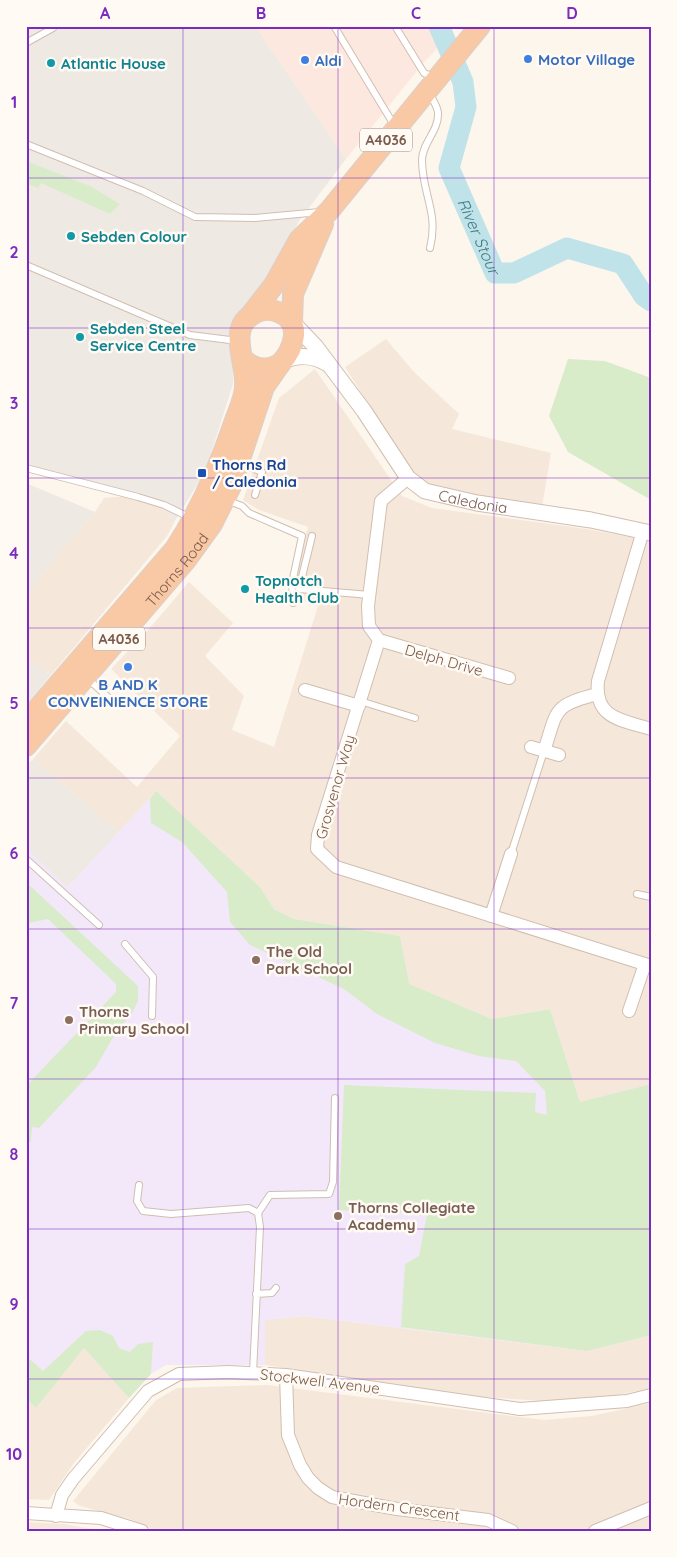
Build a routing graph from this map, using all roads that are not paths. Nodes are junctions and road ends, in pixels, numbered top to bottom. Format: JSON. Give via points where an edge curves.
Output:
{"nodes":[{"id":1,"x":334,"y":26,"type":"edge"},
{"id":2,"x":395,"y":26,"type":"edge"},
{"id":3,"x":480,"y":26,"type":"edge"},
{"id":4,"x":53,"y":28,"type":"dead end"},
{"id":5,"x":26,"y":43,"type":"edge"},
{"id":6,"x":436,"y":79,"type":"junction"},
{"id":7,"x":396,"y":128,"type":"junction"},
{"id":8,"x":26,"y":144,"type":"edge"},
{"id":9,"x":329,"y":211,"type":"junction"},
{"id":10,"x":430,"y":248,"type":"dead end"},
{"id":11,"x":26,"y":265,"type":"edge"},
{"id":12,"x":250,"y":316,"type":"junction"},
{"id":13,"x":293,"y":322,"type":"junction"},
{"id":14,"x":240,"y":350,"type":"junction"},
{"id":15,"x":282,"y":362,"type":"junction"},
{"id":16,"x":328,"y":364,"type":"junction"},
{"id":17,"x":239,"y":463,"type":"junction"},
{"id":18,"x":26,"y":468,"type":"edge"},
{"id":19,"x":408,"y":478,"type":"junction"},
{"id":20,"x":255,"y":495,"type":"dead end"},
{"id":21,"x":217,"y":497,"type":"junction"},
{"id":22,"x":194,"y":520,"type":"junction"},
{"id":23,"x":647,"y":532,"type":"edge"},
{"id":24,"x":312,"y":536,"type":"dead end"},
{"id":25,"x":370,"y":595,"type":"junction"},
{"id":26,"x":293,"y":603,"type":"dead end"},
{"id":27,"x":379,"y":640,"type":"junction"},
{"id":28,"x":86,"y":677,"type":"junction"},
{"id":29,"x":509,"y":678,"type":"dead end"},
{"id":30,"x":306,"y":690,"type":"dead end"},
{"id":31,"x":597,"y":694,"type":"junction"},
{"id":32,"x":110,"y":699,"type":"dead end"},
{"id":33,"x":360,"y":703,"type":"junction"},
{"id":34,"x":415,"y":718,"type":"dead end"},
{"id":35,"x":26,"y":722,"type":"edge"},
{"id":36,"x":651,"y":729,"type":"edge"},
{"id":37,"x":26,"y":746,"type":"edge"},
{"id":38,"x":531,"y":747,"type":"dead end"},
{"id":39,"x":544,"y":751,"type":"junction"},
{"id":40,"x":559,"y":755,"type":"dead end"},
{"id":41,"x":512,"y":854,"type":"joint"},
{"id":42,"x":26,"y":859,"type":"edge"},
{"id":43,"x":637,"y":894,"type":"dead end"},
{"id":44,"x":651,"y":897,"type":"edge"},
{"id":45,"x":491,"y":916,"type":"junction"},
{"id":46,"x":99,"y":924,"type":"dead end"},
{"id":47,"x":125,"y":944,"type":"dead end"},
{"id":48,"x":648,"y":965,"type":"edge"},
{"id":49,"x":629,"y":1012,"type":"dead end"},
{"id":50,"x":152,"y":1016,"type":"dead end"},
{"id":51,"x":335,"y":1098,"type":"dead end"},
{"id":52,"x":139,"y":1185,"type":"dead end"},
{"id":53,"x":258,"y":1213,"type":"junction"},
{"id":54,"x":276,"y":1288,"type":"dead end"},
{"id":55,"x":256,"y":1294,"type":"junction"},
{"id":56,"x":253,"y":1373,"type":"junction"},
{"id":57,"x":286,"y":1375,"type":"junction"},
{"id":58,"x":651,"y":1395,"type":"edge"},
{"id":59,"x":651,"y":1508,"type":"edge"},
{"id":60,"x":26,"y":1513,"type":"edge"},
{"id":61,"x":56,"y":1516,"type":"junction"},
{"id":62,"x":137,"y":1530,"type":"edge"},
{"id":63,"x":512,"y":1531,"type":"edge"},
{"id":64,"x":595,"y":1531,"type":"edge"}],
"edges":[{"from":1,"to":7,"type":"lane"},
{"from":2,"to":6,"type":"lane","via":[[424,73]]},
{"from":3,"to":6,"type":"highway","number":"A4036"},
{"from":4,"to":5,"type":"lane"},
{"from":6,"to":7,"type":"highway","number":"A4036"},
{"from":6,"to":10,"type":"lane","via":[[438,112],[422,158],[423,178],[433,211]]},
{"from":7,"to":9,"type":"highway","number":"A4036"},
{"from":8,"to":9,"type":"lane","via":[[143,191],[195,217],[254,218]]},
{"from":9,"to":12,"type":"highway","number":"A4036","via":[[299,240],[274,285]]},
{"from":9,"to":13,"type":"highway","number":"A4036","via":[[298,278],[291,308]]},
{"from":11,"to":14,"type":"lane","via":[[190,335]]},
{"from":12,"to":13,"type":"highway","via":[[272,310]]},
{"from":12,"to":14,"type":"highway","number":"A4036","via":[[240,332]]},
{"from":13,"to":15,"type":"highway","number":"A4036","via":[[292,344]]},
{"from":13,"to":16,"type":"street","name":"Caledonia"},
{"from":14,"to":15,"type":"highway","via":[[254,368],[263,370]]},
{"from":14,"to":21,"type":"highway","name":"Thorns Road","number":"A4036","via":[[244,393]]},
{"from":15,"to":16,"type":"street","via":[[292,357],[307,356]]},
{"from":15,"to":17,"type":"highway","name":"Thorns Road","number":"A4036","via":[[264,387]]},
{"from":16,"to":19,"type":"street","name":"Caledonia"},
{"from":17,"to":20,"type":"lane","via":[[262,472]]},
{"from":17,"to":21,"type":"highway","name":"Thorns Road","number":"A4036"},
{"from":18,"to":22,"type":"lane","via":[[164,505]]},
{"from":19,"to":23,"type":"street","name":"Caledonia","via":[[425,491],[442,496]]},
{"from":19,"to":25,"type":"street","via":[[381,501]]},
{"from":21,"to":22,"type":"highway","name":"Thorns Road","number":"A4036"},
{"from":21,"to":26,"type":"lane","via":[[302,536],[292,583]]},
{"from":21,"to":28,"type":"highway","name":"Thorns Road","number":"A4036","via":[[212,524],[186,560]]},
{"from":22,"to":35,"type":"highway","name":"Thorns Road","number":"A4036","via":[[175,549]]},
{"from":23,"to":31,"type":"street","via":[[600,673]]},
{"from":24,"to":25,"type":"lane","via":[[300,589]]},
{"from":25,"to":27,"type":"street","via":[[369,626]]},
{"from":27,"to":29,"type":"street","name":"Delph Drive"},
{"from":27,"to":33,"type":"street","name":"Grosvenor Way"},
{"from":28,"to":32,"type":"lane"},
{"from":28,"to":37,"type":"highway","name":"Thorns Road","number":"A4036"},
{"from":30,"to":33,"type":"street"},
{"from":31,"to":36,"type":"street","via":[[598,701],[609,714]]},
{"from":31,"to":39,"type":"street","via":[[560,708]]},
{"from":33,"to":34,"type":"lane"},
{"from":33,"to":45,"type":"street","name":"Grosvenor Way","via":[[318,835],[317,849],[336,867]]},
{"from":38,"to":39,"type":"street"},
{"from":39,"to":40,"type":"street"},
{"from":39,"to":41,"type":"lane"},
{"from":41,"to":45,"type":"street"},
{"from":42,"to":46,"type":"lane"},
{"from":43,"to":44,"type":"lane"},
{"from":45,"to":48,"type":"street","name":"Grosvenor Way"},
{"from":47,"to":50,"type":"lane","via":[[153,977]]},
{"from":48,"to":49,"type":"street"},
{"from":51,"to":53,"type":"lane","via":[[333,1182],[329,1194],[270,1195]]},
{"from":52,"to":53,"type":"lane","via":[[138,1202],[143,1211],[171,1214],[249,1208]]},
{"from":53,"to":55,"type":"lane"},
{"from":54,"to":55,"type":"lane","via":[[272,1293]]},
{"from":55,"to":56,"type":"lane"},
{"from":56,"to":57,"type":"street","name":"Stockwell Avenue"},
{"from":56,"to":61,"type":"street","name":"Stockwell Avenue","via":[[179,1374],[148,1391],[73,1479],[62,1495]]},
{"from":57,"to":58,"type":"street","name":"Stockwell Avenue","via":[[520,1409],[627,1401]]},
{"from":57,"to":63,"type":"street","name":"Hordern Crescent","via":[[288,1435],[300,1465],[318,1488],[332,1497],[396,1509],[481,1518]]},
{"from":59,"to":64,"type":"street"},
{"from":60,"to":61,"type":"street"},
{"from":61,"to":62,"type":"street","via":[[101,1518]]}]}
